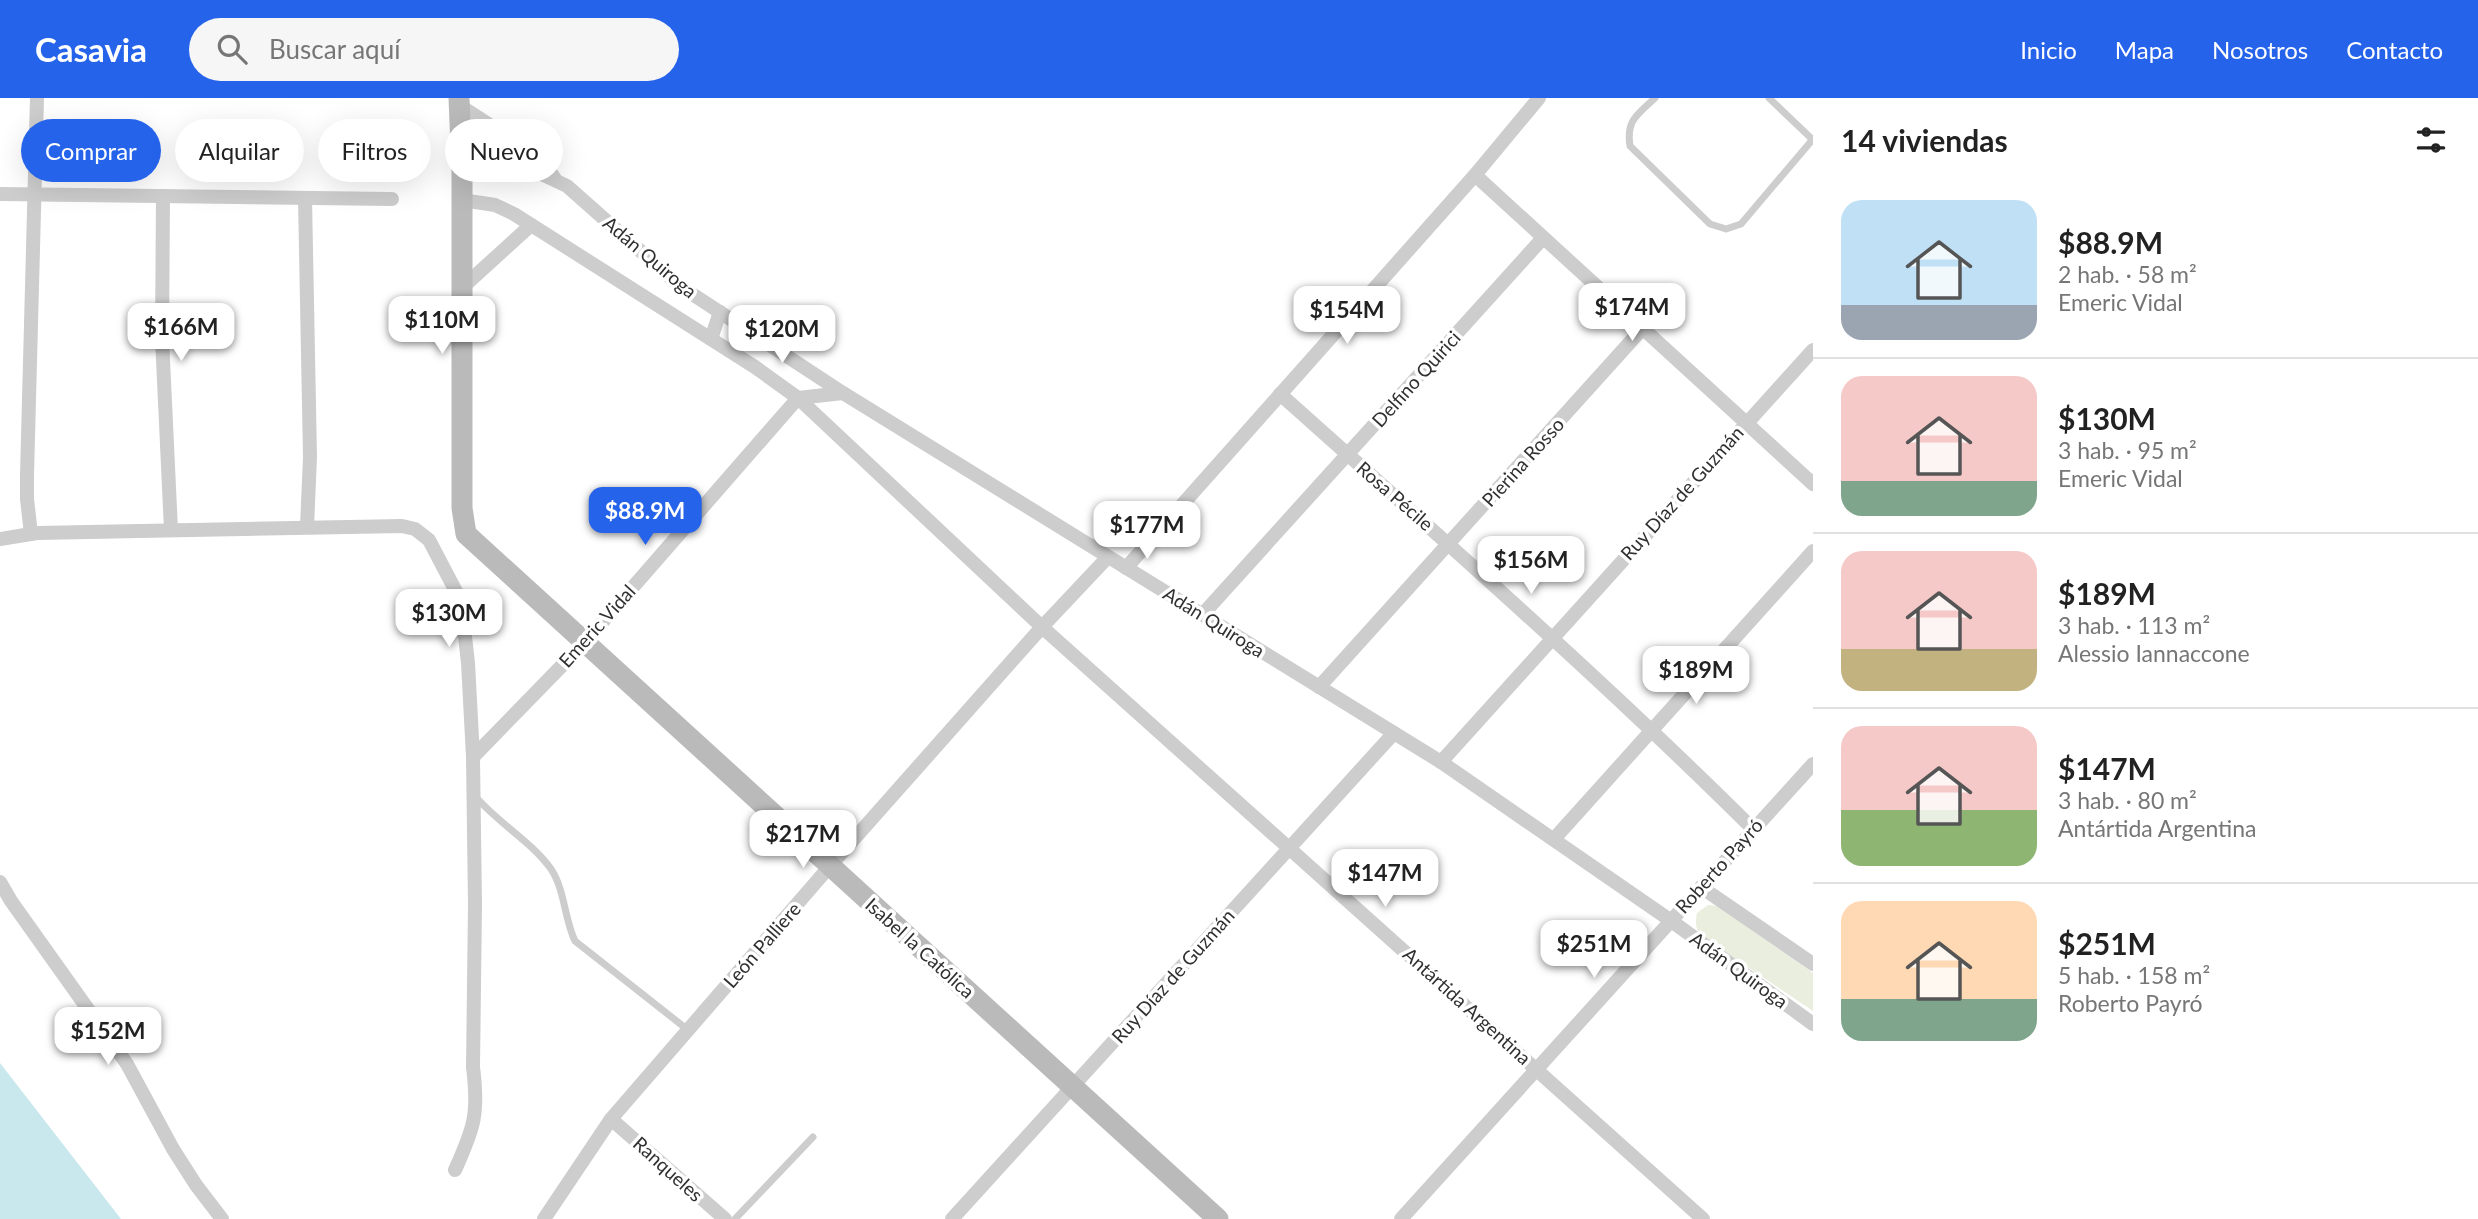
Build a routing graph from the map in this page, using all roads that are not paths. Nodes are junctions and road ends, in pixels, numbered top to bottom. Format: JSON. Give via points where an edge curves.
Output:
{"nodes":[{"id":1,"x":37,"y":98,"type":"edge"},
{"id":2,"x":1539,"y":98,"type":"edge"},
{"id":3,"x":1654,"y":98,"type":"edge"},
{"id":4,"x":1769,"y":98,"type":"edge"},
{"id":5,"x":459,"y":102,"type":"edge"},
{"id":6,"x":484,"y":119,"type":"edge"},
{"id":7,"x":1813,"y":140,"type":"edge"},
{"id":8,"x":1475,"y":175,"type":"junction"},
{"id":9,"x":462,"y":182,"type":"edge"},
{"id":10,"x":560,"y":182,"type":"edge"},
{"id":11,"x":0,"y":194,"type":"edge"},
{"id":12,"x":35,"y":194,"type":"junction"},
{"id":13,"x":163,"y":196,"type":"junction"},
{"id":14,"x":305,"y":198,"type":"junction"},
{"id":15,"x":392,"y":199,"type":"dead end"},
{"id":16,"x":462,"y":200,"type":"junction"},
{"id":17,"x":531,"y":225,"type":"junction"},
{"id":18,"x":1543,"y":238,"type":"junction"},
{"id":19,"x":463,"y":287,"type":"junction"},
{"id":20,"x":720,"y":312,"type":"junction"},
{"id":21,"x":1642,"y":329,"type":"junction"},
{"id":22,"x":711,"y":339,"type":"junction"},
{"id":23,"x":1813,"y":350,"type":"edge"},
{"id":24,"x":843,"y":393,"type":"junction"},
{"id":25,"x":1280,"y":394,"type":"junction"},
{"id":26,"x":798,"y":398,"type":"junction"},
{"id":27,"x":1747,"y":422,"type":"junction"},
{"id":28,"x":1348,"y":455,"type":"junction"},
{"id":29,"x":1813,"y":484,"type":"edge"},
{"id":30,"x":307,"y":527,"type":"junction"},
{"id":31,"x":172,"y":530,"type":"junction"},
{"id":32,"x":31,"y":534,"type":"junction"},
{"id":33,"x":0,"y":538,"type":"edge"},
{"id":34,"x":1450,"y":544,"type":"junction"},
{"id":35,"x":1813,"y":551,"type":"edge"},
{"id":36,"x":1107,"y":558,"type":"junction"},
{"id":37,"x":1126,"y":568,"type":"junction"},
{"id":38,"x":1203,"y":614,"type":"junction"},
{"id":39,"x":1042,"y":627,"type":"junction"},
{"id":40,"x":1551,"y":638,"type":"junction"},
{"id":41,"x":585,"y":642,"type":"junction"},
{"id":42,"x":1319,"y":687,"type":"junction"},
{"id":43,"x":1652,"y":729,"type":"junction"},
{"id":44,"x":1394,"y":733,"type":"junction"},
{"id":45,"x":473,"y":757,"type":"junction"},
{"id":46,"x":1441,"y":762,"type":"junction"},
{"id":47,"x":1813,"y":764,"type":"edge"},
{"id":48,"x":474,"y":793,"type":"junction"},
{"id":49,"x":1753,"y":829,"type":"junction"},
{"id":50,"x":1553,"y":839,"type":"junction"},
{"id":51,"x":1290,"y":848,"type":"junction"},
{"id":52,"x":830,"y":866,"type":"junction"},
{"id":53,"x":0,"y":882,"type":"edge"},
{"id":54,"x":1701,"y":887,"type":"junction"},
{"id":55,"x":1670,"y":920,"type":"junction"},
{"id":56,"x":1813,"y":964,"type":"edge"},
{"id":57,"x":1813,"y":1024,"type":"edge"},
{"id":58,"x":688,"y":1030,"type":"junction"},
{"id":59,"x":1538,"y":1069,"type":"junction"},
{"id":60,"x":1073,"y":1087,"type":"junction"},
{"id":61,"x":611,"y":1119,"type":"junction"},
{"id":62,"x":813,"y":1137,"type":"dead end"},
{"id":63,"x":455,"y":1170,"type":"dead end"},
{"id":64,"x":222,"y":1219,"type":"edge"},
{"id":65,"x":544,"y":1219,"type":"edge"},
{"id":66,"x":724,"y":1219,"type":"edge"},
{"id":67,"x":735,"y":1219,"type":"edge"},
{"id":68,"x":953,"y":1219,"type":"edge"},
{"id":69,"x":1218,"y":1219,"type":"edge"},
{"id":70,"x":1401,"y":1219,"type":"edge"},
{"id":71,"x":1703,"y":1219,"type":"edge"}],
"edges":[{"from":1,"to":12,"type":"street"},
{"from":2,"to":8,"type":"street"},
{"from":3,"to":7,"type":"lane","via":[[1631,120],[1630,146],[1710,223],[1726,229],[1741,225]]},
{"from":4,"to":7,"type":"lane"},
{"from":5,"to":6,"type":"street"},
{"from":8,"to":18,"type":"street"},
{"from":8,"to":25,"type":"street"},
{"from":9,"to":16,"type":"main road"},
{"from":10,"to":20,"type":"street","name":"Adán Quiroga","via":[[680,285]]},
{"from":11,"to":12,"type":"street"},
{"from":12,"to":13,"type":"street"},
{"from":12,"to":32,"type":"street","via":[[27,475]]},
{"from":13,"to":14,"type":"street"},
{"from":13,"to":31,"type":"street","via":[[162,338]]},
{"from":14,"to":15,"type":"street"},
{"from":14,"to":30,"type":"street"},
{"from":16,"to":17,"type":"street","name":"Adán Quiroga","via":[[495,205]]},
{"from":16,"to":19,"type":"main road"},
{"from":17,"to":19,"type":"street"},
{"from":17,"to":22,"type":"street","name":"Adán Quiroga"},
{"from":18,"to":21,"type":"street"},
{"from":18,"to":28,"type":"street","name":"Delfino Quirici"},
{"from":19,"to":41,"type":"main road","name":"Isabel la Católica","via":[[462,508],[466,534]]},
{"from":20,"to":22,"type":"street"},
{"from":20,"to":24,"type":"street","name":"Adán Quiroga"},
{"from":21,"to":27,"type":"street"},
{"from":21,"to":34,"type":"street","name":"Pierina Rosso"},
{"from":22,"to":26,"type":"street","name":"Adán Quiroga"},
{"from":23,"to":27,"type":"street","name":"Ruy Díaz de Guzmán"},
{"from":24,"to":26,"type":"street"},
{"from":24,"to":36,"type":"street","name":"Adán Quiroga"},
{"from":25,"to":28,"type":"street","name":"Rosa Pécile"},
{"from":25,"to":37,"type":"street"},
{"from":26,"to":39,"type":"street","name":"Adán Quiroga"},
{"from":26,"to":41,"type":"street","name":"Emeric Vidal"},
{"from":27,"to":29,"type":"street"},
{"from":27,"to":40,"type":"street","name":"Ruy Díaz de Guzmán"},
{"from":28,"to":34,"type":"street","name":"Rosa Pécile"},
{"from":28,"to":38,"type":"street","name":"Delfino Quirici"},
{"from":30,"to":31,"type":"street"},
{"from":30,"to":45,"type":"street","via":[[402,526],[429,540],[461,601]]},
{"from":31,"to":32,"type":"street"},
{"from":32,"to":33,"type":"street"},
{"from":34,"to":40,"type":"street","name":"Rosa Pécile"},
{"from":34,"to":42,"type":"street","name":"Pierina Rosso"},
{"from":35,"to":43,"type":"street"},
{"from":36,"to":37,"type":"street","name":"Adán Quiroga"},
{"from":36,"to":39,"type":"street","name":"León Palliere"},
{"from":37,"to":38,"type":"street","name":"Adán Quiroga"},
{"from":38,"to":42,"type":"street","name":"Adán Quiroga"},
{"from":39,"to":51,"type":"street","name":"Antártida Argentina"},
{"from":39,"to":52,"type":"street","name":"León Palliere"},
{"from":40,"to":43,"type":"street","name":"Rosa Pécile"},
{"from":40,"to":46,"type":"street","name":"Ruy Díaz de Guzmán"},
{"from":41,"to":45,"type":"street","name":"Emeric Vidal"},
{"from":41,"to":52,"type":"main road","name":"Isabel la Católica"},
{"from":42,"to":44,"type":"street","name":"Adán Quiroga"},
{"from":43,"to":49,"type":"street","name":"Rosa Pécile"},
{"from":43,"to":50,"type":"street"},
{"from":44,"to":46,"type":"street","name":"Adán Quiroga"},
{"from":44,"to":51,"type":"street","name":"Ruy Díaz de Guzmán"},
{"from":45,"to":48,"type":"street"},
{"from":46,"to":50,"type":"street","name":"Adán Quiroga"},
{"from":47,"to":49,"type":"street","name":"Roberto Payró"},
{"from":48,"to":58,"type":"lane","via":[[551,870],[575,941]]},
{"from":48,"to":63,"type":"street","via":[[475,1115]]},
{"from":49,"to":54,"type":"street","name":"Roberto Payró"},
{"from":50,"to":55,"type":"street","name":"Adán Quiroga"},
{"from":51,"to":59,"type":"street","name":"Antártida Argentina"},
{"from":51,"to":60,"type":"street","name":"Ruy Díaz de Guzmán"},
{"from":52,"to":58,"type":"street","name":"León Palliere"},
{"from":52,"to":60,"type":"main road","name":"Isabel la Católica"},
{"from":53,"to":64,"type":"street","via":[[127,1064],[173,1149]]},
{"from":54,"to":55,"type":"street","name":"Roberto Payró"},
{"from":54,"to":56,"type":"street"},
{"from":55,"to":57,"type":"street","name":"Adán Quiroga"},
{"from":55,"to":59,"type":"street","name":"Roberto Payró"},
{"from":58,"to":61,"type":"street","name":"León Palliere"},
{"from":59,"to":70,"type":"street","name":"Roberto Payró"},
{"from":59,"to":71,"type":"street","name":"Antártida Argentina"},
{"from":60,"to":68,"type":"street","name":"Ruy Díaz de Guzmán"},
{"from":60,"to":69,"type":"main road","name":"Isabel la Católica"},
{"from":61,"to":65,"type":"street","name":"León Palliere"},
{"from":61,"to":66,"type":"street","name":"Ranqueles"},
{"from":62,"to":67,"type":"lane"}]}
